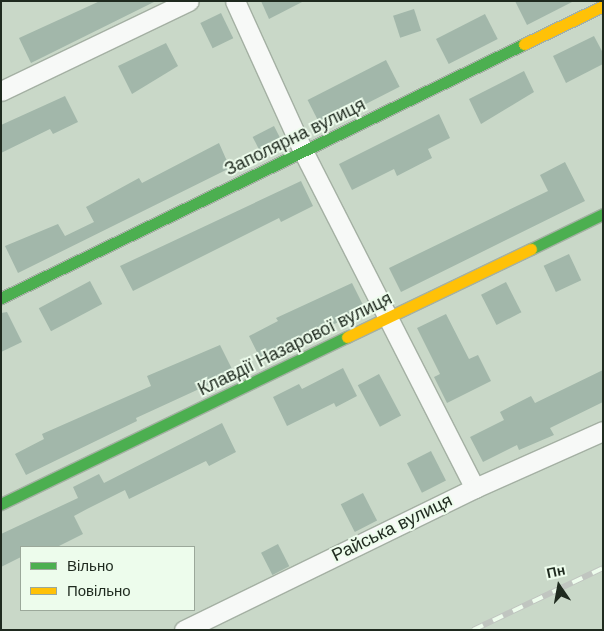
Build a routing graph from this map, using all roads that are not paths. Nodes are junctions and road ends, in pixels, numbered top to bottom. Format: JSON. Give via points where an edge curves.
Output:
{"nodes":[{"id":1,"x":189,"y":1,"type":"edge"},
{"id":2,"x":235,"y":1,"type":"edge"},
{"id":3,"x":603,"y":6,"type":"edge"},
{"id":4,"x":1,"y":91,"type":"edge"},
{"id":5,"x":304,"y":153,"type":"junction"},
{"id":6,"x":603,"y":214,"type":"edge"},
{"id":7,"x":1,"y":298,"type":"edge"},
{"id":8,"x":387,"y":318,"type":"junction"},
{"id":9,"x":603,"y":431,"type":"edge"},
{"id":10,"x":475,"y":488,"type":"junction"},
{"id":11,"x":1,"y":504,"type":"edge"},
{"id":12,"x":184,"y":630,"type":"edge"}],
"edges":[{"from":1,"to":4,"type":"street"},
{"from":2,"to":5,"type":"street"},
{"from":3,"to":5,"type":"street","name":"Заполярна вулиця"},
{"from":5,"to":7,"type":"street","name":"Заполярна вулиця"},
{"from":5,"to":8,"type":"street"},
{"from":6,"to":8,"type":"street","name":"Клавдії Назарової вулиця"},
{"from":8,"to":10,"type":"street"},
{"from":8,"to":11,"type":"street","name":"Клавдії Назарової вулиця"},
{"from":9,"to":10,"type":"street","name":"Райська вулиця"},
{"from":10,"to":12,"type":"street","name":"Райська вулиця"}]}
